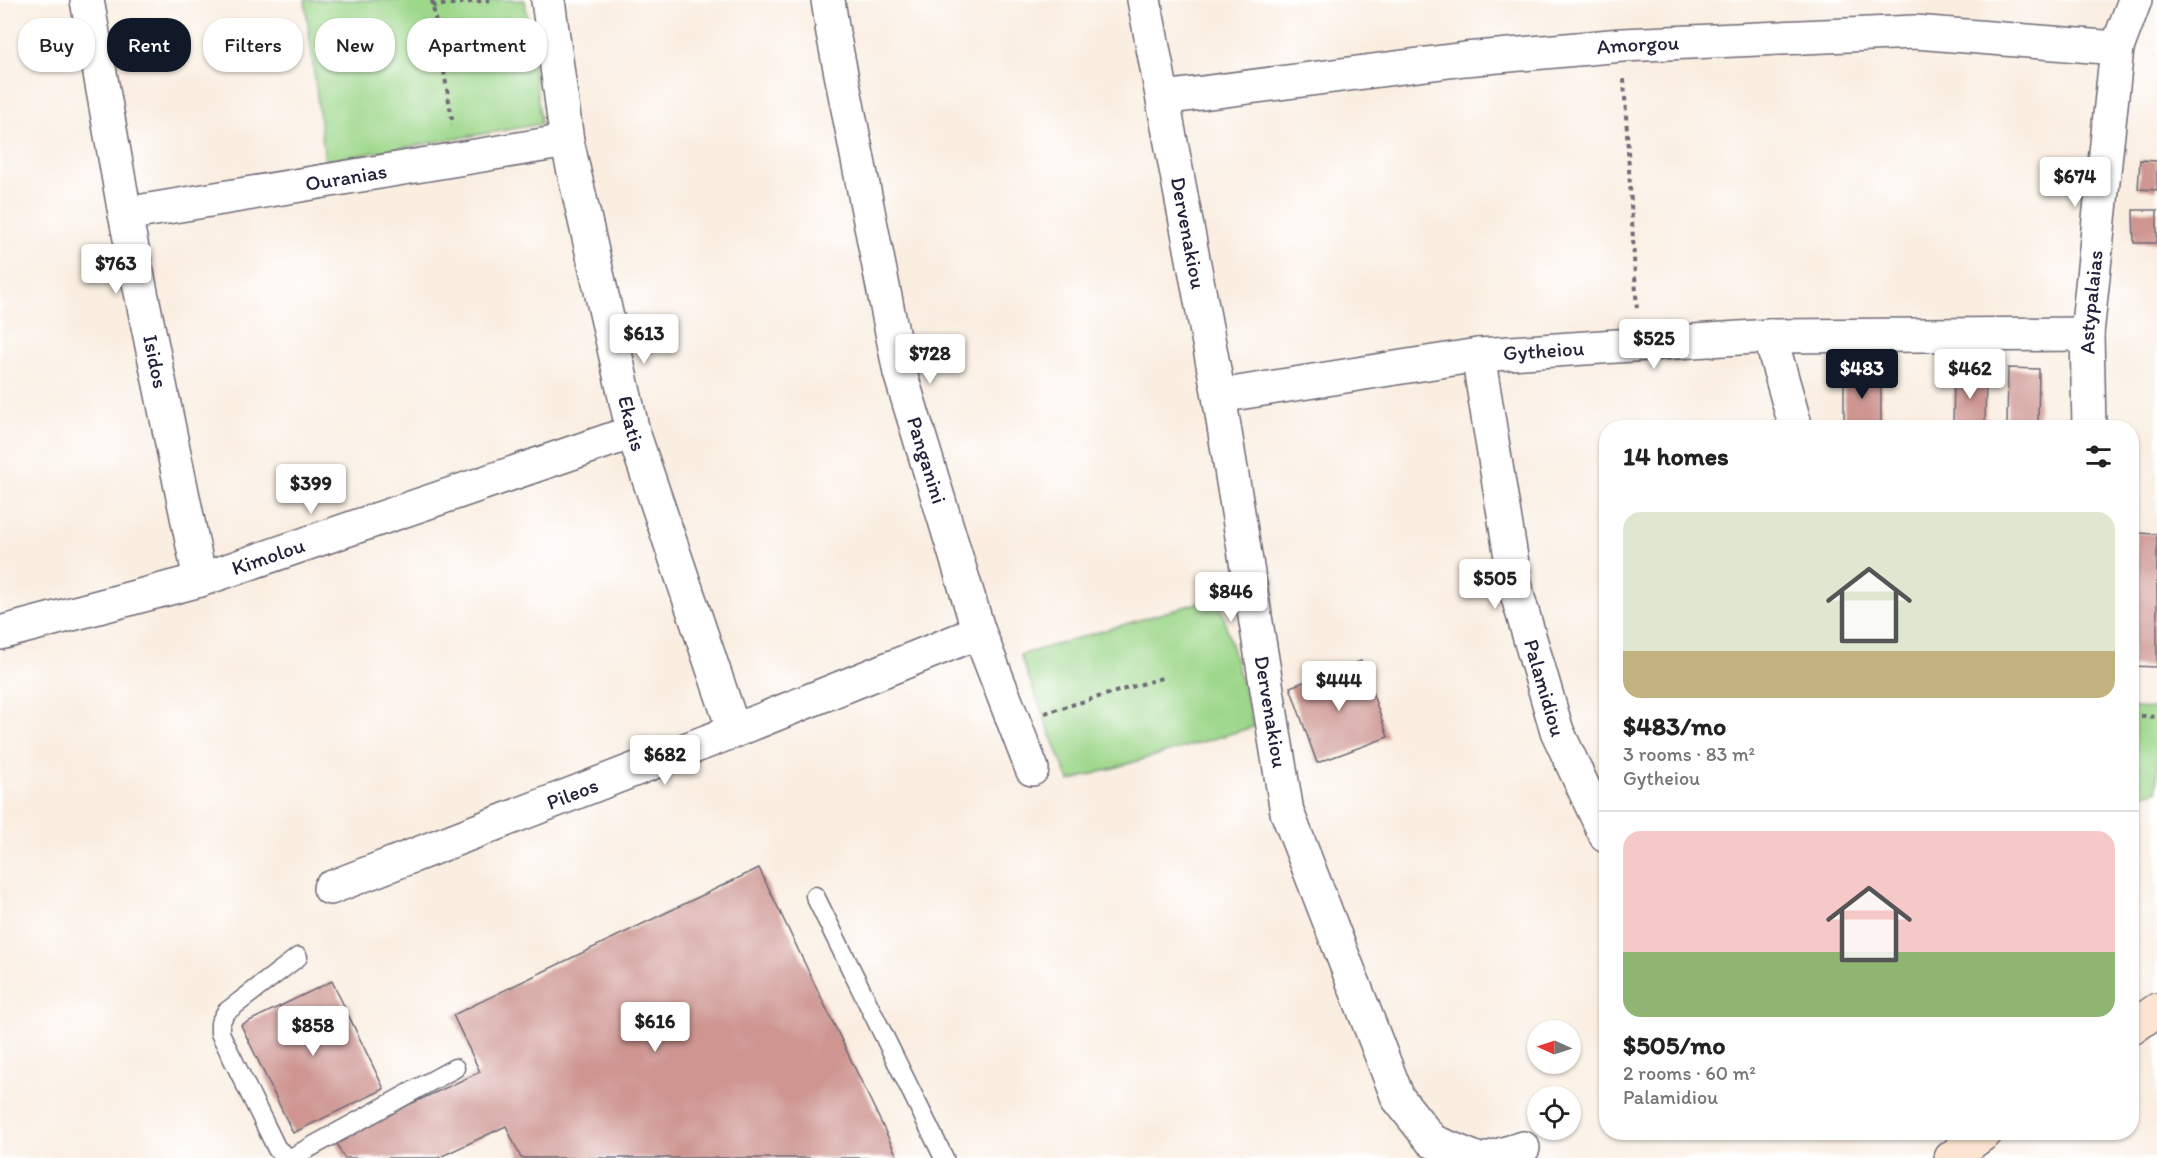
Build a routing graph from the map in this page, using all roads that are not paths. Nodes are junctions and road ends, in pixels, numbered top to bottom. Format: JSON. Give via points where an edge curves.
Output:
{"nodes":[{"id":1,"x":87,"y":0,"type":"edge"},
{"id":2,"x":548,"y":0,"type":"edge"},
{"id":3,"x":828,"y":0,"type":"edge"},
{"id":4,"x":1144,"y":0,"type":"edge"},
{"id":5,"x":2135,"y":0,"type":"edge"},
{"id":6,"x":2117,"y":48,"type":"junction"},
{"id":7,"x":1163,"y":98,"type":"junction"},
{"id":8,"x":567,"y":141,"type":"junction"},
{"id":9,"x":126,"y":214,"type":"junction"},
{"id":10,"x":2087,"y":334,"type":"junction"},
{"id":11,"x":1770,"y":336,"type":"junction"},
{"id":12,"x":1478,"y":355,"type":"junction"},
{"id":13,"x":1219,"y":396,"type":"junction"},
{"id":14,"x":1794,"y":420,"type":"edge"},
{"id":15,"x":2089,"y":420,"type":"edge"},
{"id":16,"x":633,"y":432,"type":"junction"},
{"id":17,"x":200,"y":580,"type":"junction"},
{"id":18,"x":979,"y":632,"type":"junction"},
{"id":19,"x":0,"y":633,"type":"edge"},
{"id":20,"x":734,"y":731,"type":"junction"},
{"id":21,"x":1032,"y":769,"type":"dead end"},
{"id":22,"x":1599,"y":821,"type":"edge"},
{"id":23,"x":330,"y":888,"type":"dead end"},
{"id":24,"x":815,"y":896,"type":"dead end"},
{"id":25,"x":298,"y":957,"type":"dead end"},
{"id":26,"x":2157,"y":1010,"type":"edge"},
{"id":27,"x":2139,"y":1023,"type":"edge"},
{"id":28,"x":455,"y":1068,"type":"dead end"},
{"id":29,"x":1975,"y":1140,"type":"edge"},
{"id":30,"x":1523,"y":1148,"type":"dead end"},
{"id":31,"x":290,"y":1158,"type":"edge"},
{"id":32,"x":944,"y":1158,"type":"edge"},
{"id":33,"x":1474,"y":1158,"type":"edge"},
{"id":34,"x":1490,"y":1158,"type":"edge"},
{"id":35,"x":1951,"y":1158,"type":"edge"}],
"edges":[{"from":1,"to":9,"type":"street","name":"Isidos"},
{"from":2,"to":8,"type":"street","name":"Ekatis"},
{"from":3,"to":18,"type":"street","name":"Panganini","via":[[900,373]]},
{"from":4,"to":7,"type":"street","name":"Dervenakiou"},
{"from":5,"to":6,"type":"street","name":"Astypalaias"},
{"from":6,"to":7,"type":"street","name":"Amorgou","via":[[1915,32],[1622,45],[1465,59]]},
{"from":6,"to":10,"type":"street","name":"Astypalaias"},
{"from":7,"to":13,"type":"street","name":"Dervenakiou"},
{"from":8,"to":9,"type":"street","name":"Ouranias"},
{"from":8,"to":16,"type":"street","name":"Ekatis"},
{"from":9,"to":17,"type":"street","name":"Isidos"},
{"from":10,"to":11,"type":"street","name":"Gytheiou"},
{"from":10,"to":15,"type":"street","name":"Astypalaias"},
{"from":11,"to":12,"type":"street","name":"Gytheiou"},
{"from":11,"to":14,"type":"street"},
{"from":12,"to":13,"type":"street","name":"Gytheiou"},
{"from":12,"to":22,"type":"street","name":"Palamidiou","via":[[1517,594],[1557,731]]},
{"from":13,"to":33,"type":"street","name":"Dervenakiou","via":[[1287,812],[1398,1098],[1432,1141]]},
{"from":16,"to":17,"type":"street","name":"Kimolou"},
{"from":16,"to":20,"type":"street","name":"Ekatis"},
{"from":17,"to":19,"type":"street","name":"Kimolou"},
{"from":18,"to":20,"type":"street","name":"Pileos"},
{"from":18,"to":21,"type":"street","name":"Panganini"},
{"from":20,"to":23,"type":"street","name":"Pileos"},
{"from":24,"to":32,"type":"lane"},
{"from":25,"to":31,"type":"lane","via":[[226,1012],[220,1023],[220,1033],[277,1149]]},
{"from":26,"to":27,"type":"street"},
{"from":28,"to":31,"type":"lane"},
{"from":29,"to":35,"type":"street"},
{"from":30,"to":34,"type":"street"}]}
